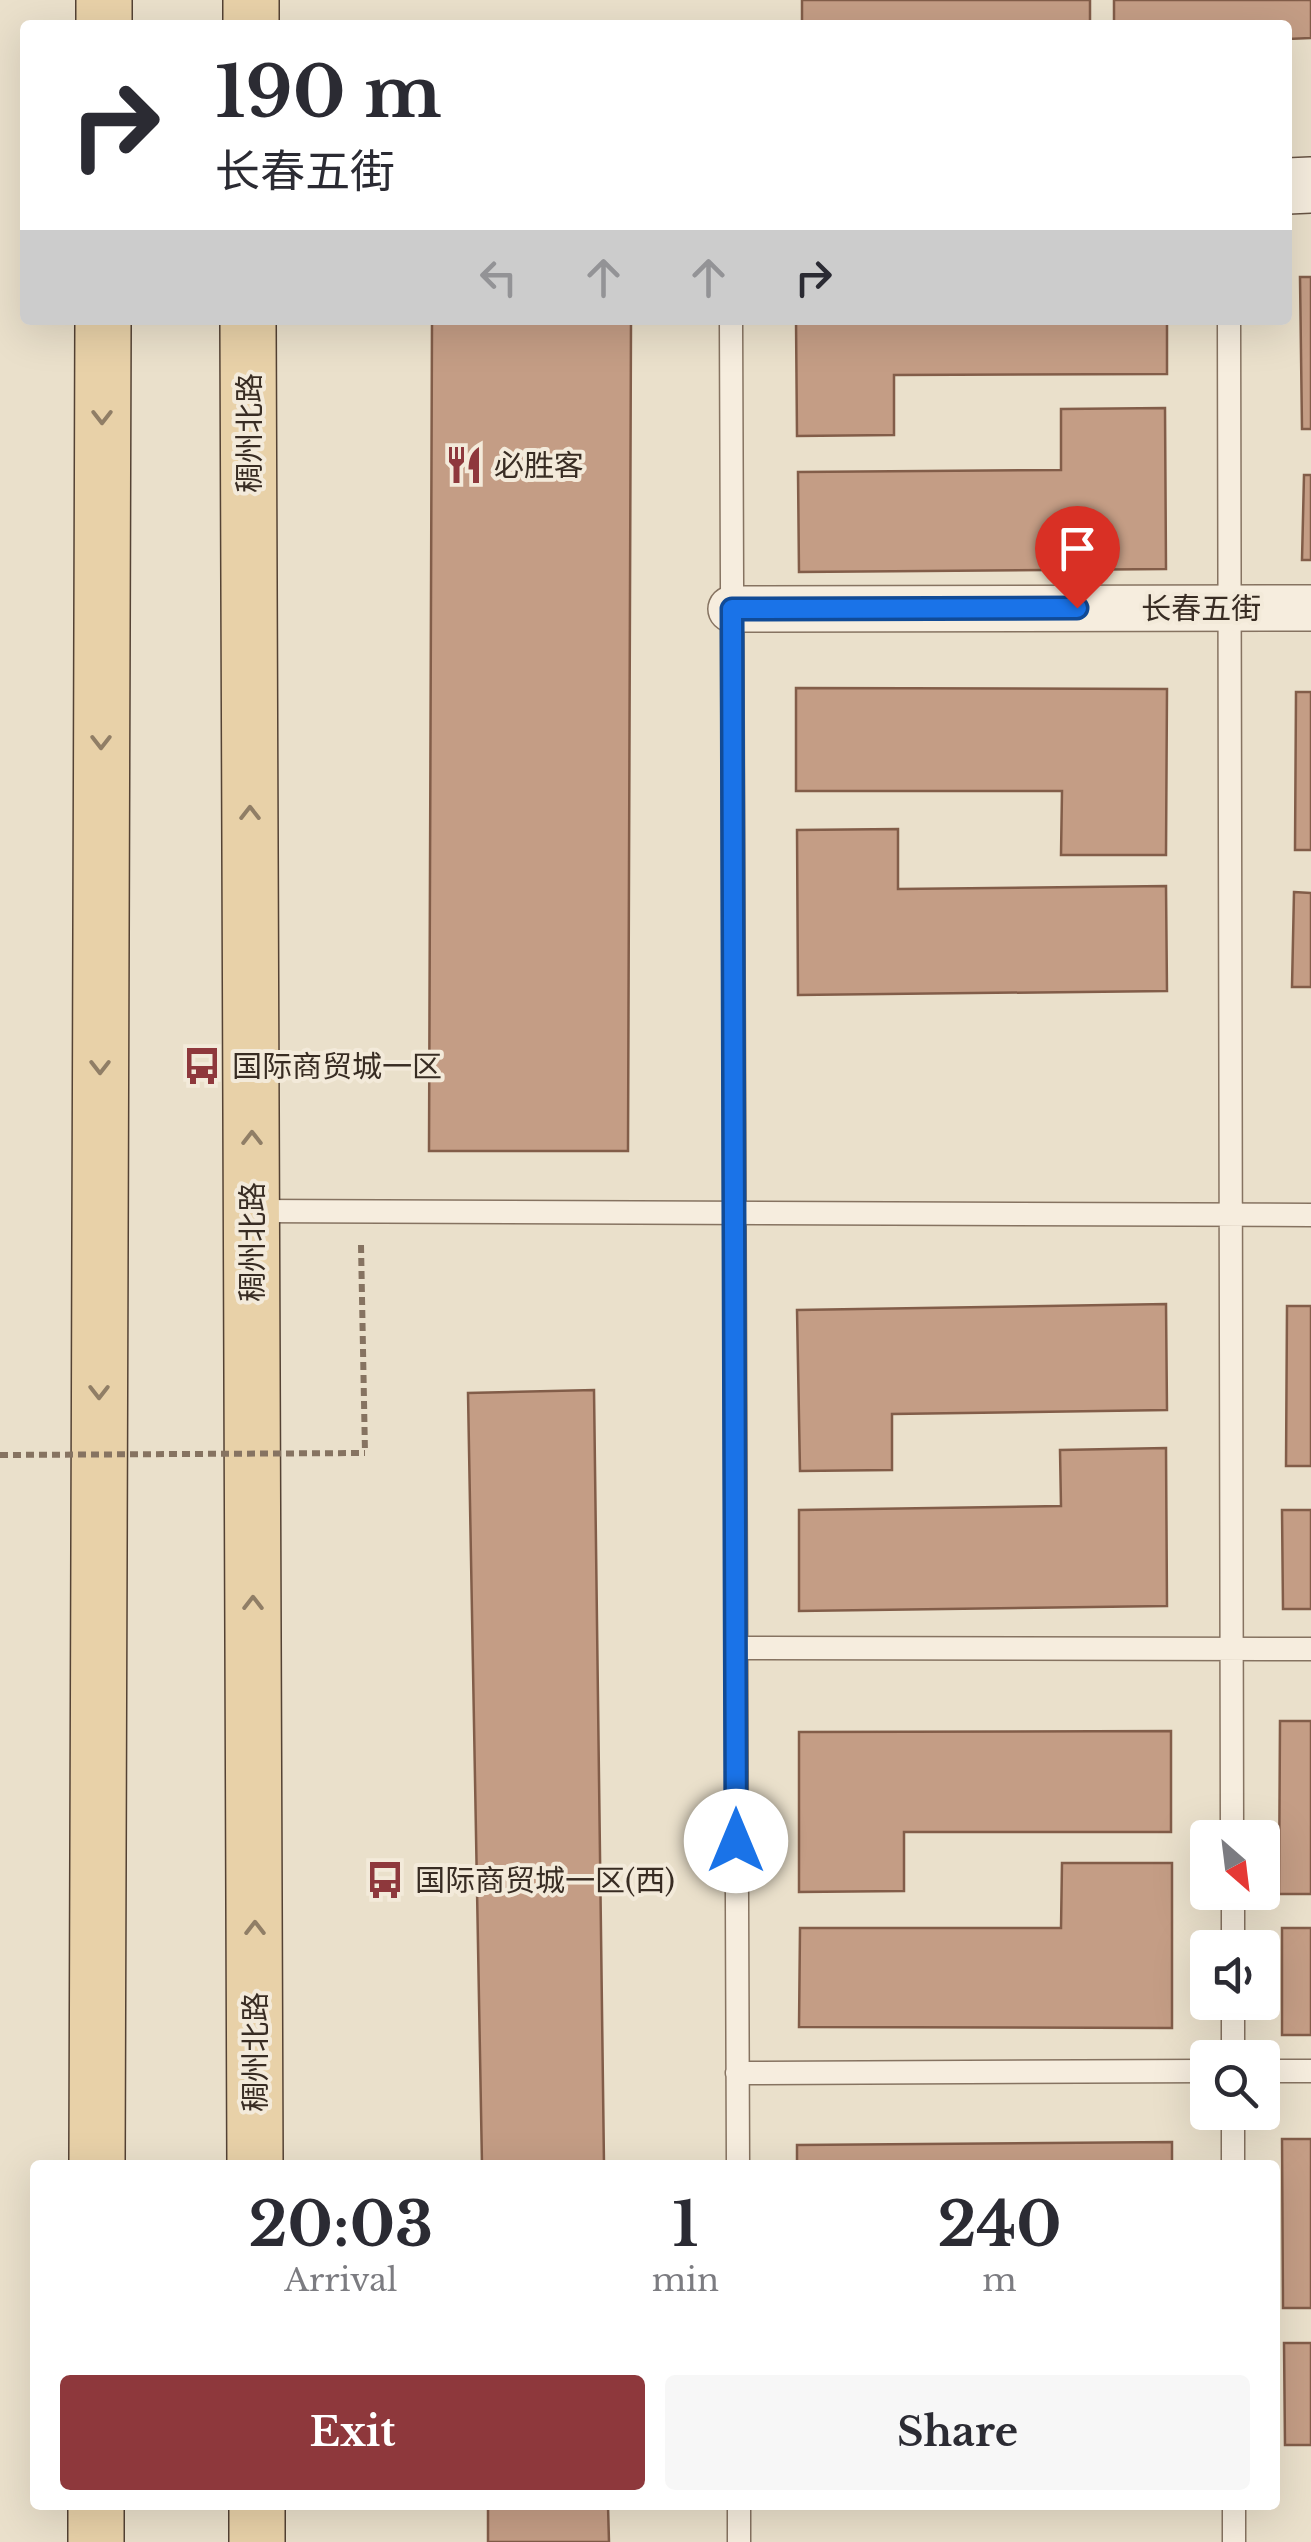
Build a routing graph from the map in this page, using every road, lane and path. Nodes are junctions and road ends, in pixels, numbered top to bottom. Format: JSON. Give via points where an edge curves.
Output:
{"nodes":[{"id":1,"x":103,"y":325,"type":"edge"},
{"id":2,"x":248,"y":325,"type":"edge"},
{"id":3,"x":730,"y":325,"type":"edge"},
{"id":4,"x":1229,"y":325,"type":"edge"},
{"id":5,"x":1230,"y":608,"type":"junction"},
{"id":6,"x":1311,"y":608,"type":"edge"},
{"id":7,"x":732,"y":609,"type":"junction"},
{"id":8,"x":252,"y":1211,"type":"junction"},
{"id":9,"x":361,"y":1212,"type":"junction"},
{"id":10,"x":734,"y":1213,"type":"junction"},
{"id":11,"x":1231,"y":1214,"type":"junction"},
{"id":12,"x":1311,"y":1214,"type":"edge"},
{"id":13,"x":0,"y":1456,"type":"edge"},
{"id":14,"x":736,"y":1648,"type":"junction"},
{"id":15,"x":1232,"y":1649,"type":"junction"},
{"id":16,"x":1311,"y":1649,"type":"edge"},
{"id":17,"x":1232,"y":1820,"type":"edge"},
{"id":18,"x":1280,"y":2071,"type":"edge"},
{"id":19,"x":1311,"y":2071,"type":"edge"},
{"id":20,"x":1190,"y":2072,"type":"edge"},
{"id":21,"x":738,"y":2073,"type":"junction"},
{"id":22,"x":1233,"y":2130,"type":"edge"},
{"id":23,"x":97,"y":2160,"type":"edge"},
{"id":24,"x":256,"y":2160,"type":"edge"},
{"id":25,"x":738,"y":2160,"type":"edge"},
{"id":26,"x":1233,"y":2160,"type":"edge"},
{"id":27,"x":96,"y":2510,"type":"edge"},
{"id":28,"x":256,"y":2510,"type":"edge"},
{"id":29,"x":739,"y":2510,"type":"edge"},
{"id":30,"x":1234,"y":2510,"type":"edge"},
{"id":31,"x":96,"y":2542,"type":"edge"},
{"id":32,"x":257,"y":2542,"type":"edge"},
{"id":33,"x":739,"y":2542,"type":"edge"},
{"id":34,"x":1234,"y":2542,"type":"edge"}],
"edges":[{"from":1,"to":23,"type":"main road","one_way":true},
{"from":8,"to":2,"type":"main road","name":"稠州北路","one_way":true},
{"from":3,"to":7,"type":"lane"},
{"from":4,"to":5,"type":"lane"},
{"from":5,"to":6,"type":"street","name":"长春五街"},
{"from":5,"to":7,"type":"street","name":"长春五街"},
{"from":5,"to":11,"type":"lane"},
{"from":7,"to":10,"type":"lane"},
{"from":8,"to":9,"type":"lane"},
{"from":24,"to":8,"type":"main road","name":"稠州北路","one_way":true},
{"from":9,"to":10,"type":"lane"},
{"from":9,"to":13,"type":"path","bridge":true,"via":[[365,1454]]},
{"from":10,"to":11,"type":"lane"},
{"from":10,"to":14,"type":"lane"},
{"from":11,"to":12,"type":"lane"},
{"from":11,"to":15,"type":"lane"},
{"from":14,"to":15,"type":"lane"},
{"from":14,"to":21,"type":"lane"},
{"from":15,"to":16,"type":"lane"},
{"from":15,"to":17,"type":"lane"},
{"from":18,"to":19,"type":"lane"},
{"from":20,"to":21,"type":"lane"},
{"from":21,"to":25,"type":"lane"},
{"from":22,"to":26,"type":"lane"},
{"from":27,"to":31,"type":"main road"},
{"from":28,"to":32,"type":"main road"},
{"from":29,"to":33,"type":"lane"},
{"from":30,"to":34,"type":"lane"}]}
